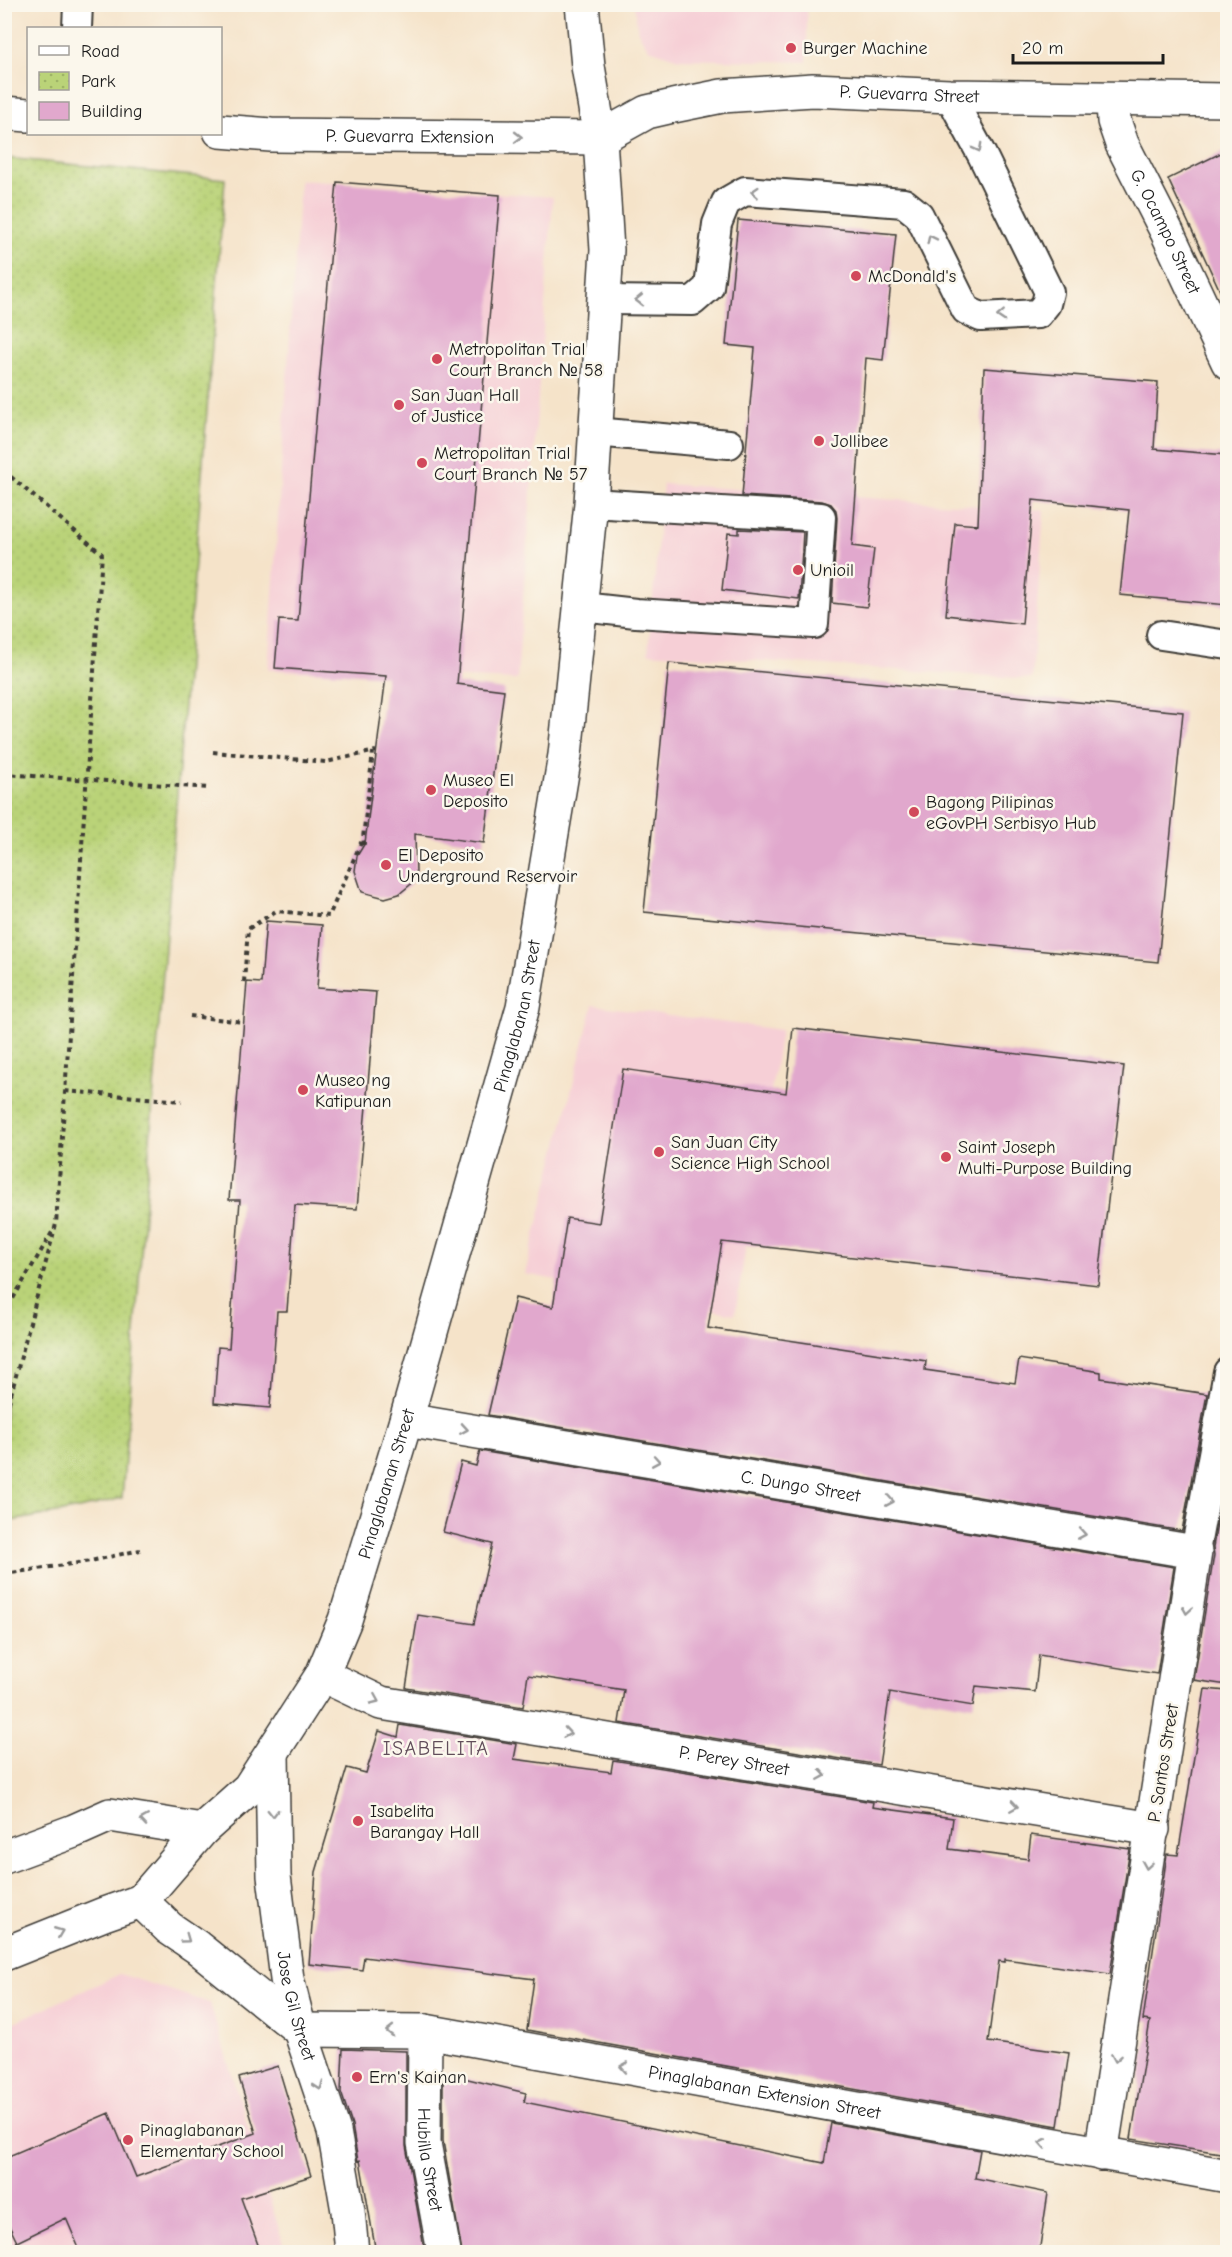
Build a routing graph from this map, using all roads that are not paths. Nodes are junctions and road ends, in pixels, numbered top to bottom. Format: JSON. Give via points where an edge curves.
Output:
{"nodes":[{"id":1,"x":78,"y":4,"type":"edge"},
{"id":2,"x":582,"y":4,"type":"edge"},
{"id":3,"x":77,"y":27,"type":"edge"},
{"id":4,"x":950,"y":96,"type":"junction"},
{"id":5,"x":1113,"y":99,"type":"junction"},
{"id":6,"x":1227,"y":100,"type":"edge"},
{"id":7,"x":4,"y":113,"type":"edge"},
{"id":8,"x":27,"y":115,"type":"edge"},
{"id":9,"x":222,"y":131,"type":"edge"},
{"id":10,"x":600,"y":138,"type":"junction"},
{"id":11,"x":605,"y":300,"type":"junction"},
{"id":12,"x":1227,"y":362,"type":"edge"},
{"id":13,"x":595,"y":432,"type":"junction"},
{"id":14,"x":729,"y":444,"type":"dead end"},
{"id":15,"x":591,"y":503,"type":"junction"},
{"id":16,"x":582,"y":607,"type":"junction"},
{"id":17,"x":1161,"y":634,"type":"dead end"},
{"id":18,"x":1227,"y":645,"type":"edge"},
{"id":19,"x":1227,"y":1372,"type":"edge"},
{"id":20,"x":406,"y":1420,"type":"junction"},
{"id":21,"x":1196,"y":1552,"type":"junction"},
{"id":22,"x":322,"y":1675,"type":"junction"},
{"id":23,"x":272,"y":1754,"type":"junction"},
{"id":24,"x":1153,"y":1829,"type":"junction"},
{"id":25,"x":202,"y":1830,"type":"junction"},
{"id":26,"x":4,"y":1857,"type":"edge"},
{"id":27,"x":141,"y":1901,"type":"junction"},
{"id":28,"x":4,"y":1954,"type":"edge"},
{"id":29,"x":300,"y":2030,"type":"junction"},
{"id":30,"x":425,"y":2031,"type":"junction"},
{"id":31,"x":1101,"y":2154,"type":"junction"},
{"id":32,"x":1227,"y":2176,"type":"edge"},
{"id":33,"x":352,"y":2253,"type":"edge"},
{"id":34,"x":444,"y":2253,"type":"edge"}],
"edges":[{"from":1,"to":3,"type":"lane"},
{"from":2,"to":10,"type":"street","name":"Pinaglabanan Street"},
{"from":4,"to":5,"type":"street","name":"P. Guevarra Street"},
{"from":4,"to":10,"type":"street","name":"P. Guevarra Street","via":[[813,90],[722,96],[647,112]]},
{"from":4,"to":11,"type":"lane","one_way":true,"via":[[1049,292],[1038,314],[981,317],[966,310],[919,215],[904,203],[745,191],[726,202],[717,224],[709,287],[693,301]]},
{"from":5,"to":6,"type":"street","name":"P. Guevarra Street"},
{"from":5,"to":12,"type":"street","name":"G. Ocampo Street","via":[[1114,121],[1122,144]]},
{"from":7,"to":8,"type":"street"},
{"from":9,"to":10,"type":"street","name":"P. Guevarra Extension","one_way":true},
{"from":10,"to":11,"type":"street","name":"Pinaglabanan Street","via":[[607,250]]},
{"from":11,"to":13,"type":"street","name":"Pinaglabanan Street"},
{"from":13,"to":14,"type":"lane"},
{"from":13,"to":15,"type":"street","name":"Pinaglabanan Street"},
{"from":15,"to":16,"type":"street","name":"Pinaglabanan Street"},
{"from":15,"to":16,"type":"lane","via":[[821,517],[814,624]]},
{"from":16,"to":20,"type":"street","name":"Pinaglabanan Street","via":[[566,755],[523,1007]]},
{"from":17,"to":18,"type":"lane"},
{"from":19,"to":21,"type":"lane","name":"P. Santos Street"},
{"from":20,"to":21,"type":"street","name":"C. Dungo Street","one_way":true},
{"from":20,"to":22,"type":"street","name":"Pinaglabanan Street","via":[[345,1620]]},
{"from":21,"to":24,"type":"street","name":"P. Santos Street","one_way":true},
{"from":22,"to":23,"type":"street","name":"Pinaglabanan Street"},
{"from":22,"to":24,"type":"street","name":"P. Perey Street","one_way":true,"via":[[381,1703]]},
{"from":23,"to":25,"type":"street","name":"Pinaglabanan Street","via":[[249,1788]]},
{"from":23,"to":29,"type":"street","name":"Jose Gil Street","one_way":true,"via":[[274,1876],[287,1979]]},
{"from":24,"to":31,"type":"street","name":"P. Santos Street","one_way":true},
{"from":25,"to":26,"type":"street","one_way":true,"via":[[110,1815]]},
{"from":25,"to":27,"type":"street","name":"Pinaglabanan Street"},
{"from":28,"to":27,"type":"street","name":"Pinaglabanan Street","one_way":true},
{"from":27,"to":29,"type":"street","one_way":true,"via":[[169,1928]]},
{"from":30,"to":29,"type":"street","name":"Pinaglabanan Extension Street","one_way":true},
{"from":29,"to":33,"type":"street","name":"Jose Gil Street","one_way":true,"via":[[334,2131]]},
{"from":31,"to":30,"type":"street","name":"Pinaglabanan Extension Street","one_way":true},
{"from":30,"to":34,"type":"street","name":"Hubilla Street","via":[[424,2143]]},
{"from":31,"to":32,"type":"street","name":"Pinaglabanan Extension Street"}]}
